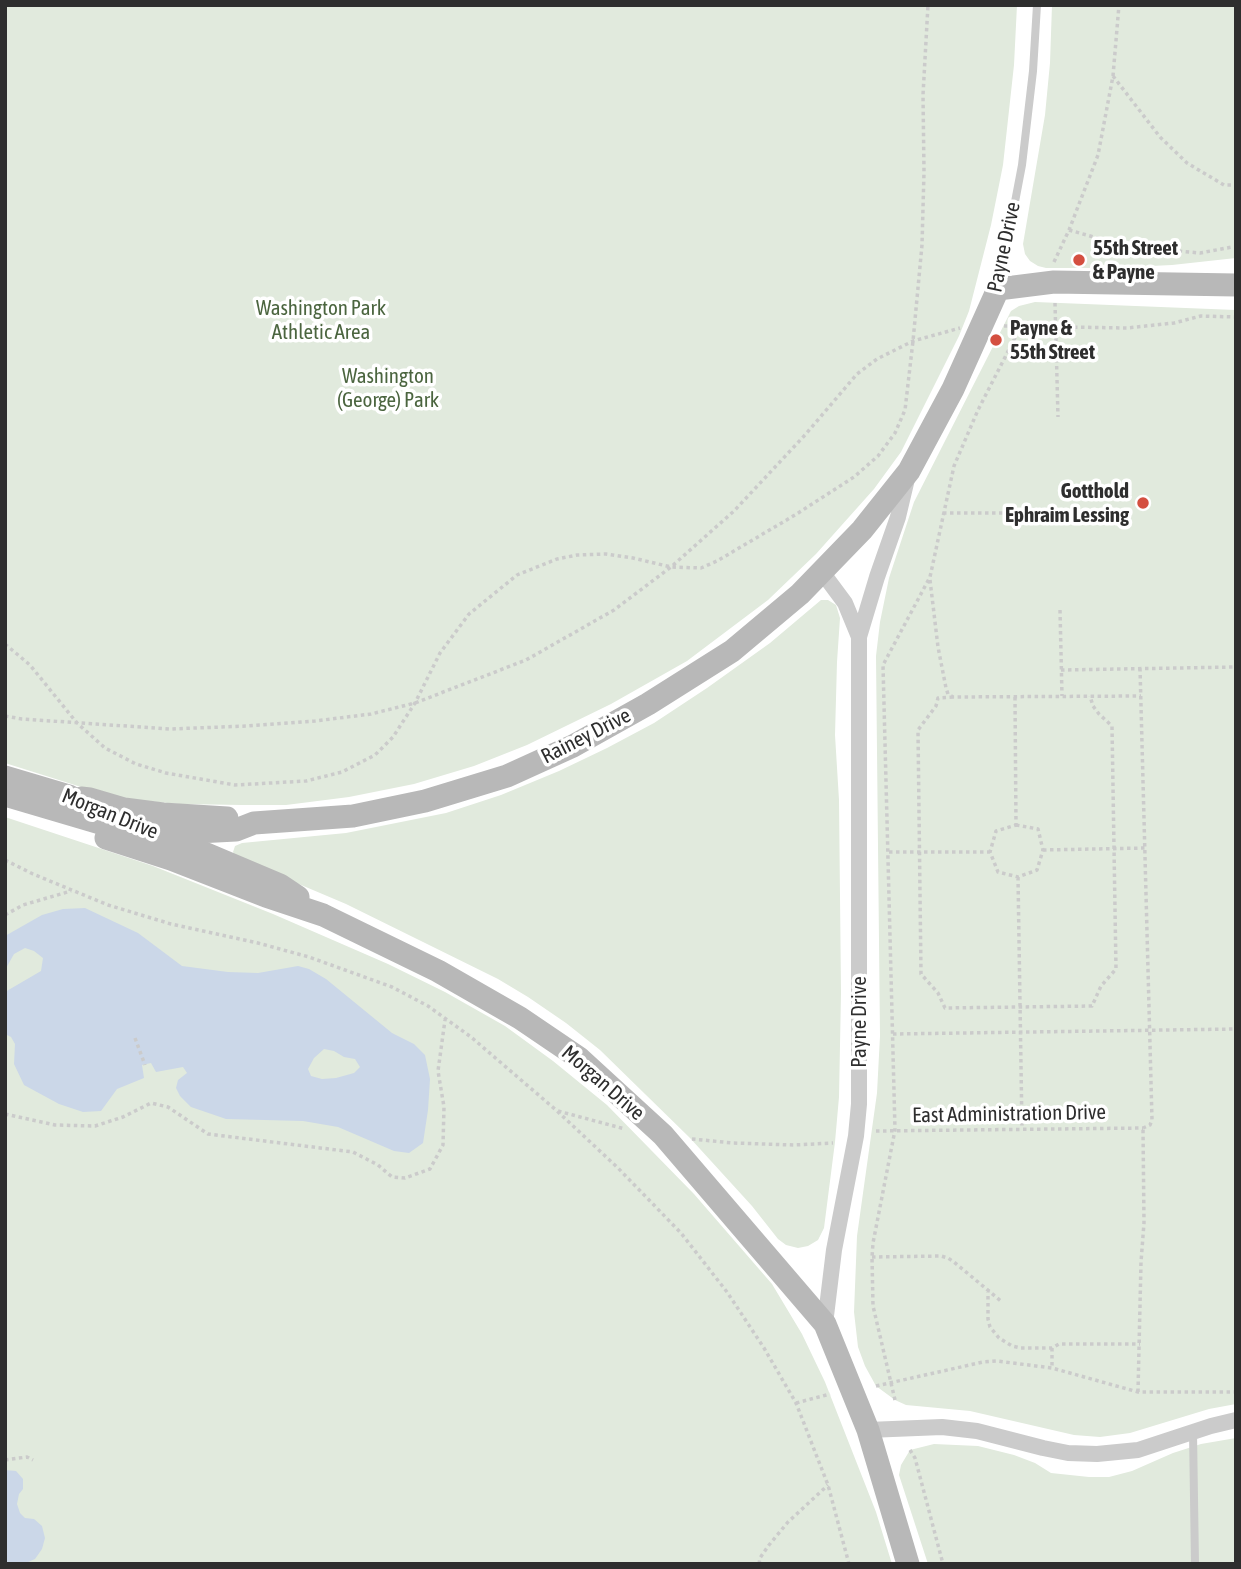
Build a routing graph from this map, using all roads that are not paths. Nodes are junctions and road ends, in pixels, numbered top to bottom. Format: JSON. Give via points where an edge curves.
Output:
{"nodes":[{"id":1,"x":1037,"y":5,"type":"edge"},
{"id":2,"x":1236,"y":285,"type":"edge"},
{"id":3,"x":998,"y":289,"type":"junction"},
{"id":4,"x":909,"y":471,"type":"junction"},
{"id":5,"x":862,"y":530,"type":"joint"},
{"id":6,"x":822,"y":572,"type":"junction"},
{"id":7,"x":859,"y":637,"type":"junction"},
{"id":8,"x":5,"y":777,"type":"edge"},
{"id":9,"x":5,"y":795,"type":"edge"},
{"id":10,"x":69,"y":796,"type":"junction"},
{"id":11,"x":5,"y":806,"type":"edge"},
{"id":12,"x":254,"y":823,"type":"junction"},
{"id":13,"x":158,"y":834,"type":"junction"},
{"id":14,"x":323,"y":915,"type":"junction"},
{"id":15,"x":825,"y":1324,"type":"junction"},
{"id":16,"x":1236,"y":1420,"type":"edge"},
{"id":17,"x":868,"y":1430,"type":"junction"},
{"id":18,"x":1194,"y":1432,"type":"junction"},
{"id":19,"x":908,"y":1564,"type":"edge"},
{"id":20,"x":1195,"y":1564,"type":"edge"}],
"edges":[{"from":1,"to":3,"type":"lane","name":"Payne Drive","via":[[1021,165]]},
{"from":2,"to":3,"type":"street","via":[[1054,282]]},
{"from":3,"to":4,"type":"street","name":"Payne Drive","via":[[953,389]]},
{"from":4,"to":5,"type":"street","name":"Payne Drive"},
{"from":4,"to":7,"type":"street","name":"Payne Drive"},
{"from":5,"to":6,"type":"street","name":"Rainey Drive"},
{"from":6,"to":7,"type":"street","via":[[845,603]]},
{"from":6,"to":12,"type":"street","name":"Rainey Drive","via":[[732,651],[648,704],[507,776],[354,816]]},
{"from":7,"to":15,"type":"street","name":"Payne Drive","via":[[859,1104]]},
{"from":8,"to":10,"type":"street","name":"Morgan Drive"},
{"from":9,"to":13,"type":"street","via":[[127,831]]},
{"from":10,"to":12,"type":"street","name":"Rainey Drive","via":[[124,809]]},
{"from":10,"to":13,"type":"street","name":"Morgan Drive"},
{"from":11,"to":14,"type":"street","name":"Morgan Drive","via":[[171,859]]},
{"from":12,"to":13,"type":"street","name":"Rainey Drive","via":[[236,830]]},
{"from":13,"to":14,"type":"street","name":"Morgan Drive","via":[[280,885]]},
{"from":14,"to":15,"type":"street","name":"Morgan Drive","via":[[438,971],[520,1017],[579,1058],[663,1135]]},
{"from":15,"to":17,"type":"street","name":"Payne Drive"},
{"from":16,"to":18,"type":"street"},
{"from":17,"to":18,"type":"street","via":[[942,1427],[1097,1454],[1139,1450]]},
{"from":17,"to":19,"type":"street","name":"Payne Drive"},
{"from":18,"to":20,"type":"lane"}]}
